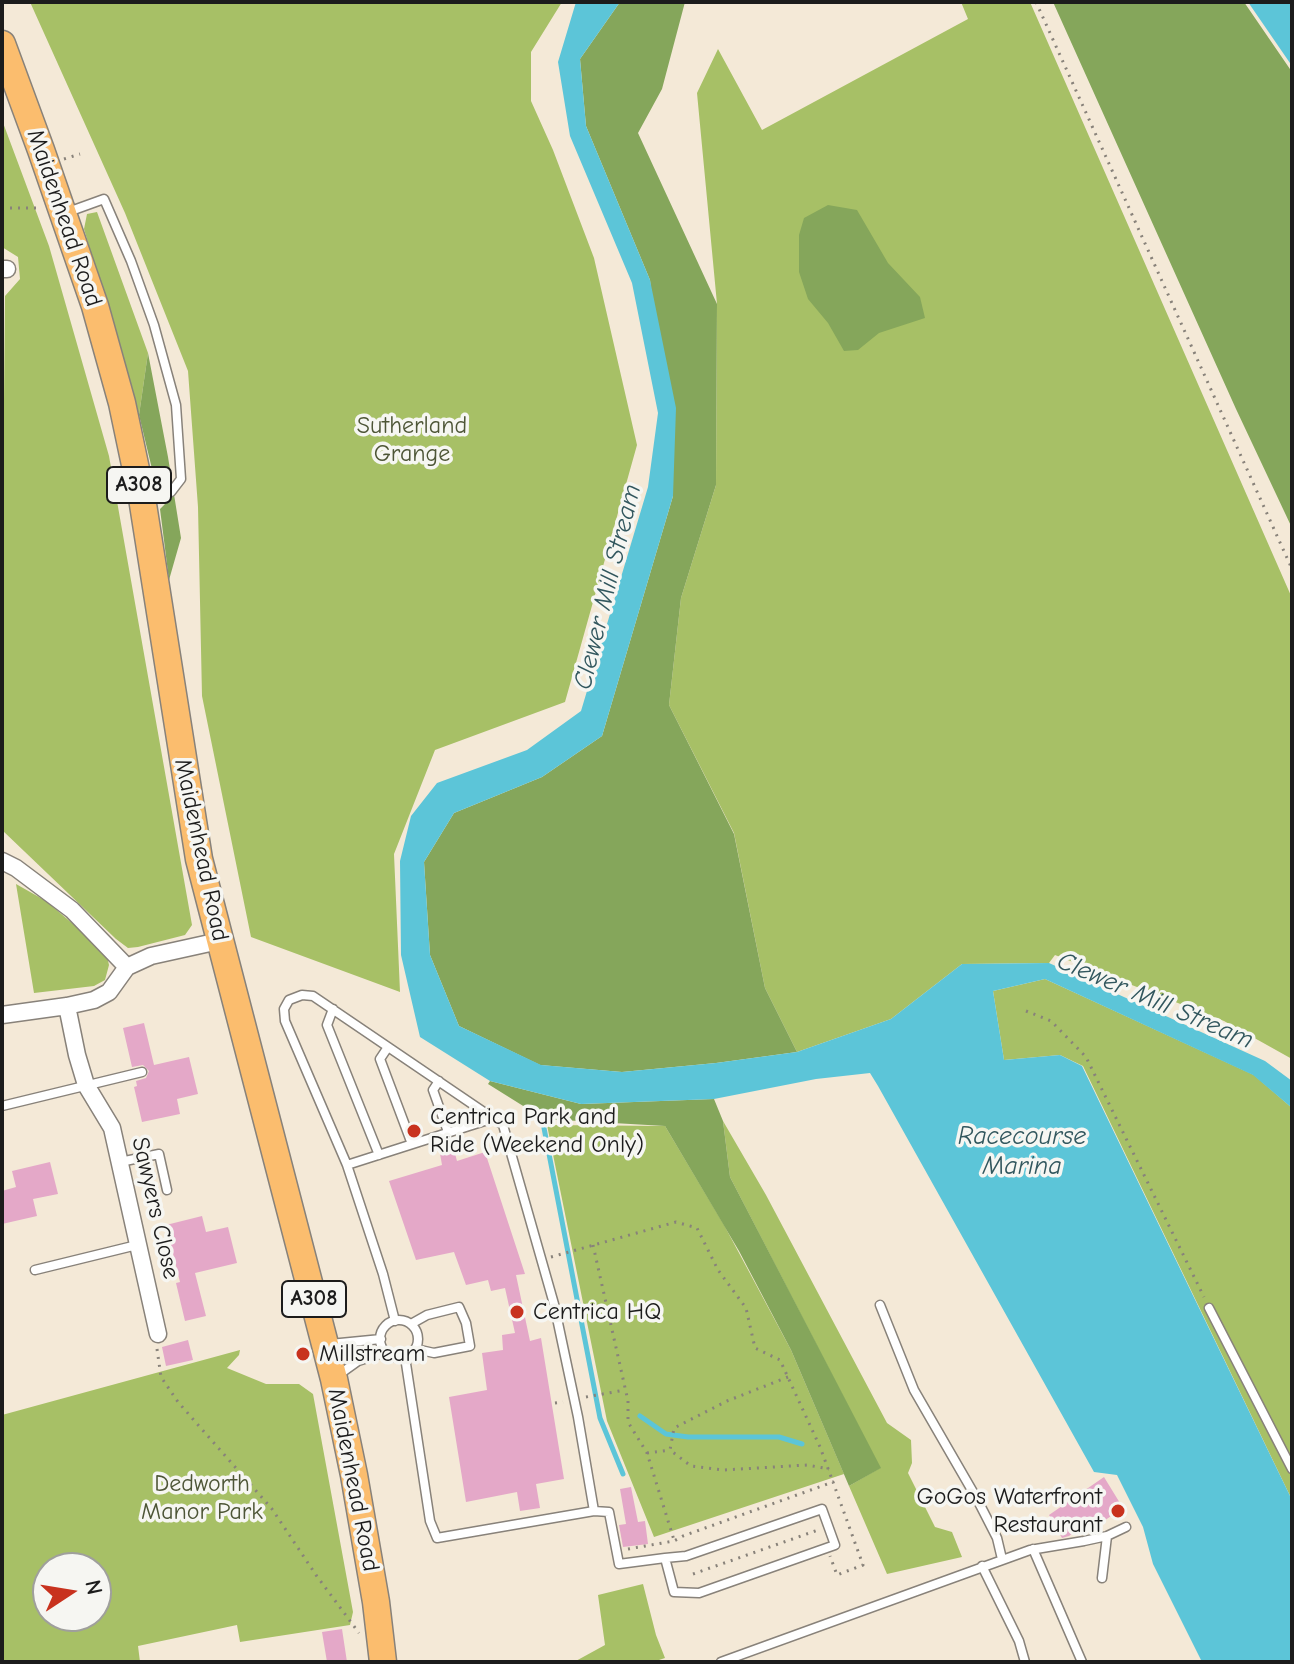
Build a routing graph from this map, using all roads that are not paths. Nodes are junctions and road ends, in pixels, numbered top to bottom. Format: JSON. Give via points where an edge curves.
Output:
{"nodes":[{"id":1,"x":2,"y":44,"type":"edge"},
{"id":2,"x":61,"y":207,"type":"junction"},
{"id":3,"x":142,"y":498,"type":"junction"},
{"id":4,"x":2,"y":861,"type":"edge"},
{"id":5,"x":219,"y":941,"type":"junction"},
{"id":6,"x":127,"y":967,"type":"junction"},
{"id":7,"x":67,"y":1006,"type":"junction"},
{"id":8,"x":333,"y":1009,"type":"junction"},
{"id":9,"x":2,"y":1015,"type":"edge"},
{"id":10,"x":388,"y":1047,"type":"junction"},
{"id":11,"x":142,"y":1072,"type":"dead end"},
{"id":12,"x":439,"y":1081,"type":"junction"},
{"id":13,"x":86,"y":1085,"type":"junction"},
{"id":14,"x":2,"y":1106,"type":"edge"},
{"id":15,"x":494,"y":1118,"type":"junction"},
{"id":16,"x":448,"y":1132,"type":"junction"},
{"id":17,"x":412,"y":1144,"type":"junction"},
{"id":18,"x":379,"y":1155,"type":"junction"},
{"id":19,"x":120,"y":1163,"type":"junction"},
{"id":20,"x":347,"y":1165,"type":"junction"},
{"id":21,"x":167,"y":1190,"type":"dead end"},
{"id":22,"x":138,"y":1244,"type":"junction"},
{"id":23,"x":35,"y":1270,"type":"dead end"},
{"id":24,"x":880,"y":1305,"type":"dead end"},
{"id":25,"x":1209,"y":1308,"type":"road end"},
{"id":26,"x":395,"y":1321,"type":"junction"},
{"id":27,"x":411,"y":1324,"type":"junction"},
{"id":28,"x":158,"y":1334,"type":"road end"},
{"id":29,"x":381,"y":1339,"type":"junction"},
{"id":30,"x":325,"y":1344,"type":"junction"},
{"id":31,"x":416,"y":1349,"type":"junction"},
{"id":32,"x":386,"y":1352,"type":"junction"},
{"id":33,"x":405,"y":1357,"type":"junction"},
{"id":34,"x":334,"y":1379,"type":"junction"},
{"id":35,"x":1292,"y":1469,"type":"edge"},
{"id":36,"x":594,"y":1511,"type":"junction"},
{"id":37,"x":1126,"y":1527,"type":"dead end"},
{"id":38,"x":1107,"y":1536,"type":"junction"},
{"id":39,"x":1033,"y":1549,"type":"junction"},
{"id":40,"x":665,"y":1558,"type":"junction"},
{"id":41,"x":1002,"y":1559,"type":"junction"},
{"id":42,"x":982,"y":1566,"type":"junction"},
{"id":43,"x":1102,"y":1578,"type":"dead end"},
{"id":44,"x":383,"y":1662,"type":"edge"},
{"id":45,"x":721,"y":1662,"type":"edge"},
{"id":46,"x":1025,"y":1662,"type":"edge"},
{"id":47,"x":1082,"y":1662,"type":"edge"}],
"edges":[{"from":1,"to":2,"type":"main road","name":"Maidenhead Road","number":"A308"},
{"from":2,"to":3,"type":"main road","name":"Maidenhead Road","number":"A308","via":[[122,403]]},
{"from":2,"to":3,"type":"lane","via":[[104,199],[154,325],[176,405],[181,479],[171,492]]},
{"from":3,"to":5,"type":"main road","name":"Maidenhead Road","number":"A308","via":[[199,859]]},
{"from":4,"to":6,"type":"street","via":[[72,910]]},
{"from":5,"to":6,"type":"street","via":[[151,956]]},
{"from":5,"to":30,"type":"main road","name":"Maidenhead Road","number":"A308"},
{"from":6,"to":7,"type":"street","via":[[109,992]]},
{"from":7,"to":9,"type":"street"},
{"from":7,"to":13,"type":"street","name":"Sawyers Close"},
{"from":8,"to":10,"type":"lane"},
{"from":8,"to":18,"type":"lane","via":[[327,1025]]},
{"from":8,"to":20,"type":"lane","via":[[302,995],[289,1000],[284,1009]]},
{"from":10,"to":12,"type":"lane"},
{"from":10,"to":17,"type":"lane","via":[[380,1059]]},
{"from":11,"to":13,"type":"lane"},
{"from":12,"to":15,"type":"lane"},
{"from":12,"to":16,"type":"lane","via":[[433,1090]]},
{"from":13,"to":14,"type":"lane"},
{"from":13,"to":19,"type":"street","name":"Sawyers Close","via":[[112,1128]]},
{"from":15,"to":16,"type":"lane"},
{"from":15,"to":36,"type":"lane","via":[[508,1138],[554,1304]]},
{"from":16,"to":17,"type":"lane"},
{"from":17,"to":18,"type":"lane"},
{"from":18,"to":20,"type":"lane"},
{"from":19,"to":21,"type":"lane","via":[[159,1154]]},
{"from":19,"to":22,"type":"street","name":"Sawyers Close"},
{"from":20,"to":26,"type":"lane"},
{"from":22,"to":23,"type":"lane"},
{"from":22,"to":28,"type":"street","name":"Sawyers Close"},
{"from":24,"to":41,"type":"lane","via":[[914,1390],[977,1499]]},
{"from":25,"to":35,"type":"lane"},
{"from":26,"to":27,"type":"lane"},
{"from":26,"to":29,"type":"lane"},
{"from":27,"to":31,"type":"lane","via":[[417,1333]]},
{"from":27,"to":31,"type":"lane","via":[[459,1307],[466,1323],[470,1346],[434,1353]]},
{"from":29,"to":30,"type":"lane"},
{"from":29,"to":32,"type":"lane"},
{"from":30,"to":34,"type":"main road","name":"Maidenhead Road","number":"A308"},
{"from":31,"to":33,"type":"lane"},
{"from":32,"to":33,"type":"lane"},
{"from":32,"to":34,"type":"lane","via":[[358,1361]]},
{"from":33,"to":36,"type":"lane","via":[[437,1538]]},
{"from":34,"to":44,"type":"main road","name":"Maidenhead Road","number":"A308"},
{"from":36,"to":40,"type":"lane","via":[[609,1512],[619,1564]]},
{"from":37,"to":38,"type":"lane"},
{"from":38,"to":39,"type":"lane"},
{"from":38,"to":43,"type":"lane"},
{"from":39,"to":41,"type":"lane"},
{"from":39,"to":47,"type":"lane"},
{"from":40,"to":40,"type":"lane","via":[[686,1556],[822,1509],[835,1545],[699,1593],[674,1592]]},
{"from":41,"to":42,"type":"lane"},
{"from":42,"to":45,"type":"lane"},
{"from":42,"to":46,"type":"lane"}]}
